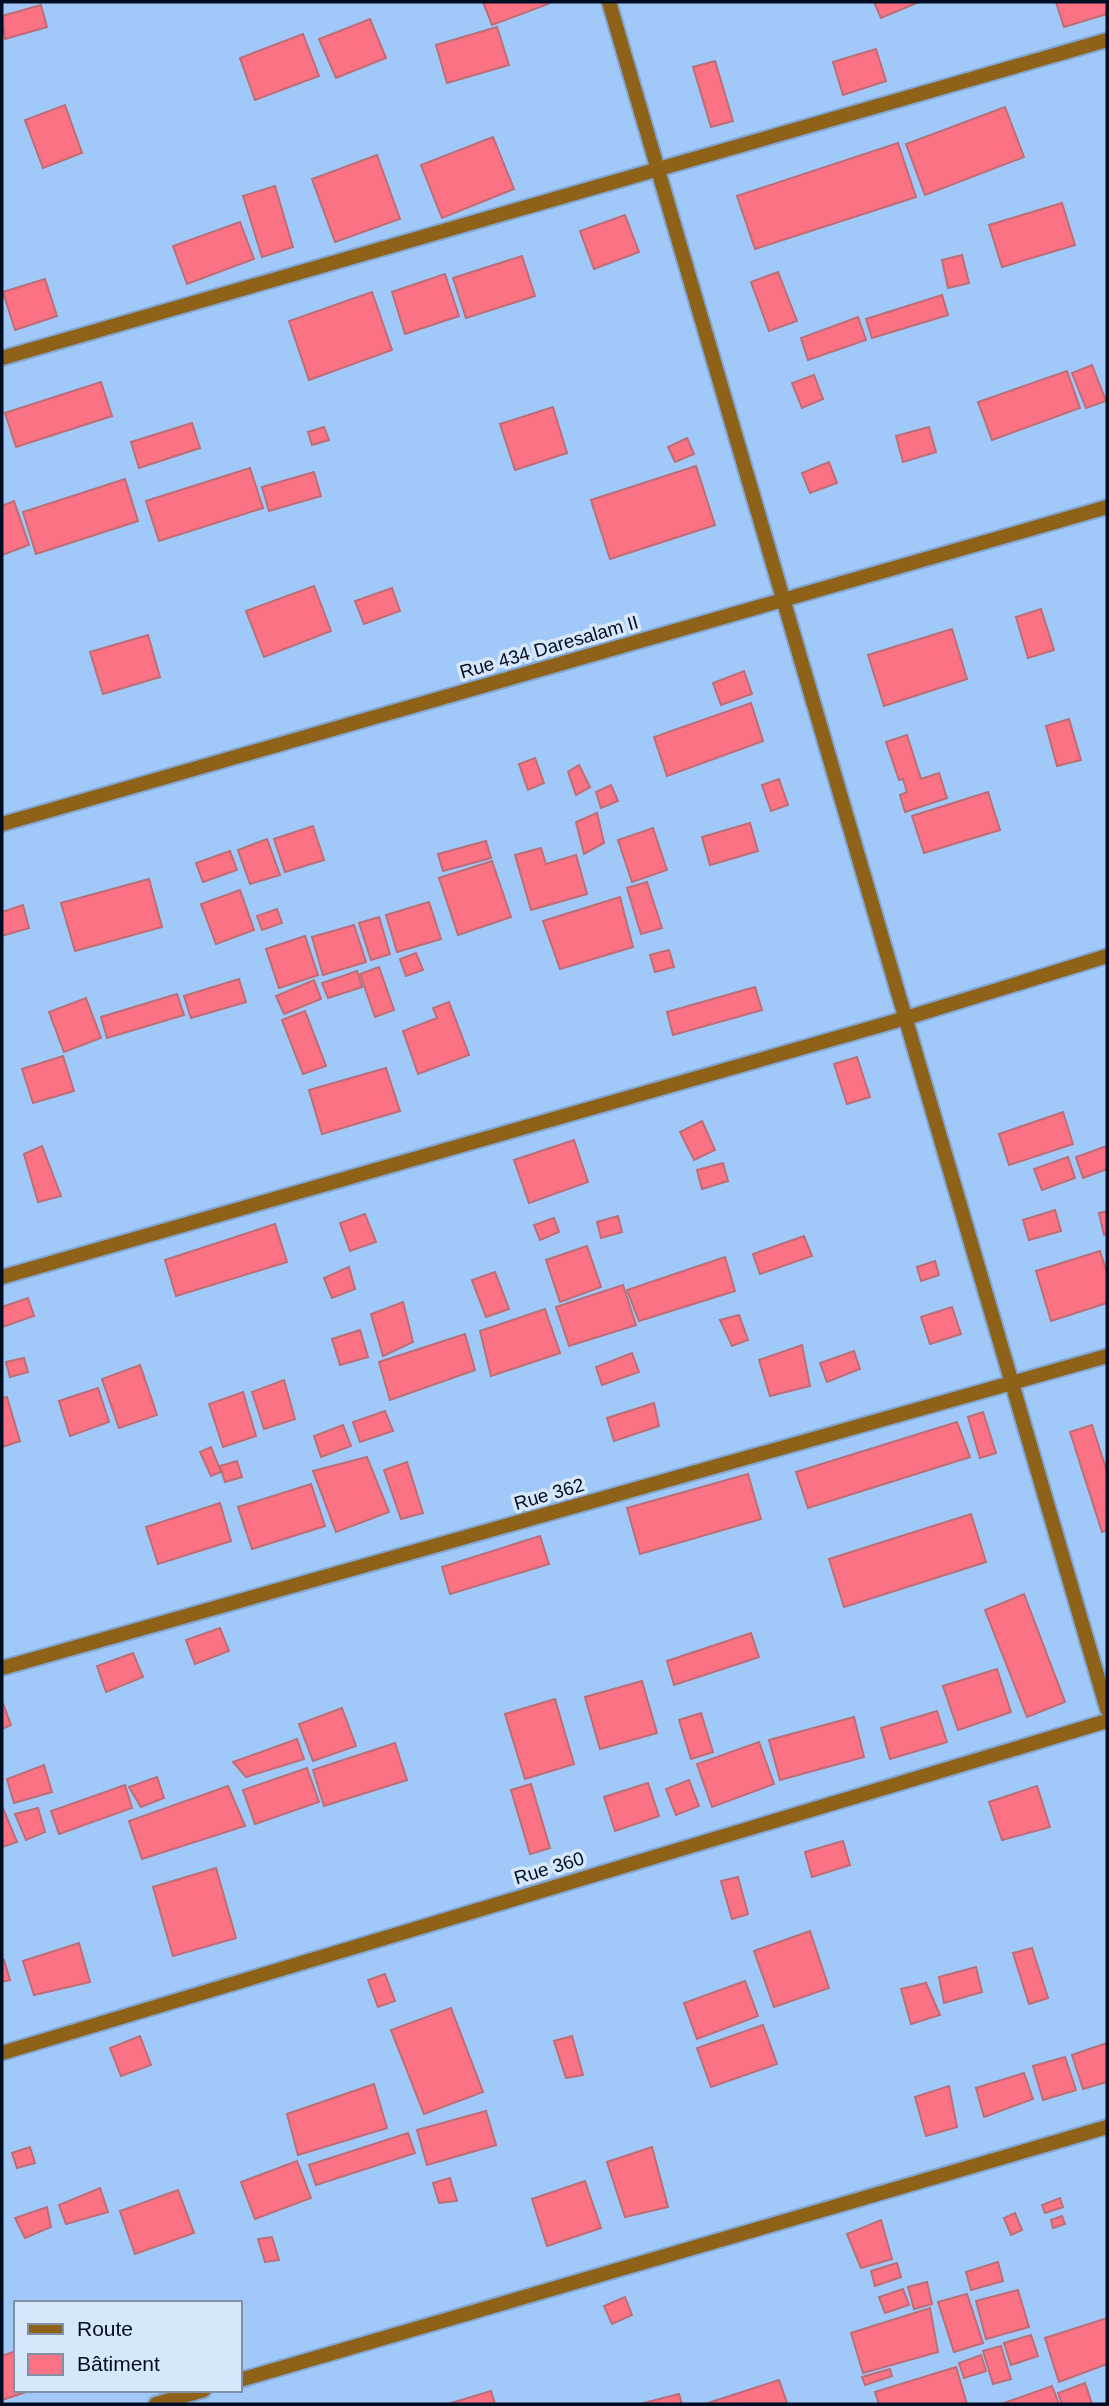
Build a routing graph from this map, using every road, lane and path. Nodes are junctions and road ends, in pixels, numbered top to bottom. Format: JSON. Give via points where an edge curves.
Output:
{"nodes":[{"id":1,"x":610,"y":2,"type":"edge"},
{"id":2,"x":1107,"y":40,"type":"edge"},
{"id":3,"x":658,"y":169,"type":"junction"},
{"id":4,"x":2,"y":358,"type":"edge"},
{"id":5,"x":1107,"y":507,"type":"edge"},
{"id":6,"x":784,"y":600,"type":"junction"},
{"id":7,"x":2,"y":824,"type":"edge"},
{"id":8,"x":1107,"y":956,"type":"edge"},
{"id":9,"x":906,"y":1017,"type":"junction"},
{"id":10,"x":2,"y":1278,"type":"edge"},
{"id":11,"x":1107,"y":1356,"type":"edge"},
{"id":12,"x":1012,"y":1383,"type":"junction"},
{"id":13,"x":2,"y":1668,"type":"edge"},
{"id":14,"x":1107,"y":1709,"type":"edge"},
{"id":15,"x":1107,"y":1721,"type":"edge"},
{"id":16,"x":2,"y":2053,"type":"edge"},
{"id":17,"x":1107,"y":2127,"type":"edge"},
{"id":18,"x":242,"y":2379,"type":"edge"},
{"id":19,"x":197,"y":2392,"type":"edge"},
{"id":20,"x":156,"y":2404,"type":"edge"}],
"edges":[{"from":1,"to":3,"type":"street"},
{"from":2,"to":3,"type":"street"},
{"from":3,"to":4,"type":"street"},
{"from":3,"to":6,"type":"street"},
{"from":5,"to":6,"type":"street","name":"Rue 434 Daresalam II"},
{"from":6,"to":7,"type":"street","name":"Rue 434 Daresalam II"},
{"from":6,"to":9,"type":"street"},
{"from":8,"to":9,"type":"street"},
{"from":9,"to":10,"type":"street"},
{"from":9,"to":12,"type":"street"},
{"from":11,"to":12,"type":"street","name":"Rue 362"},
{"from":12,"to":13,"type":"street","name":"Rue 362"},
{"from":12,"to":14,"type":"street"},
{"from":15,"to":16,"type":"street","name":"Rue 360"},
{"from":17,"to":18,"type":"street"},
{"from":19,"to":20,"type":"street"}]}
